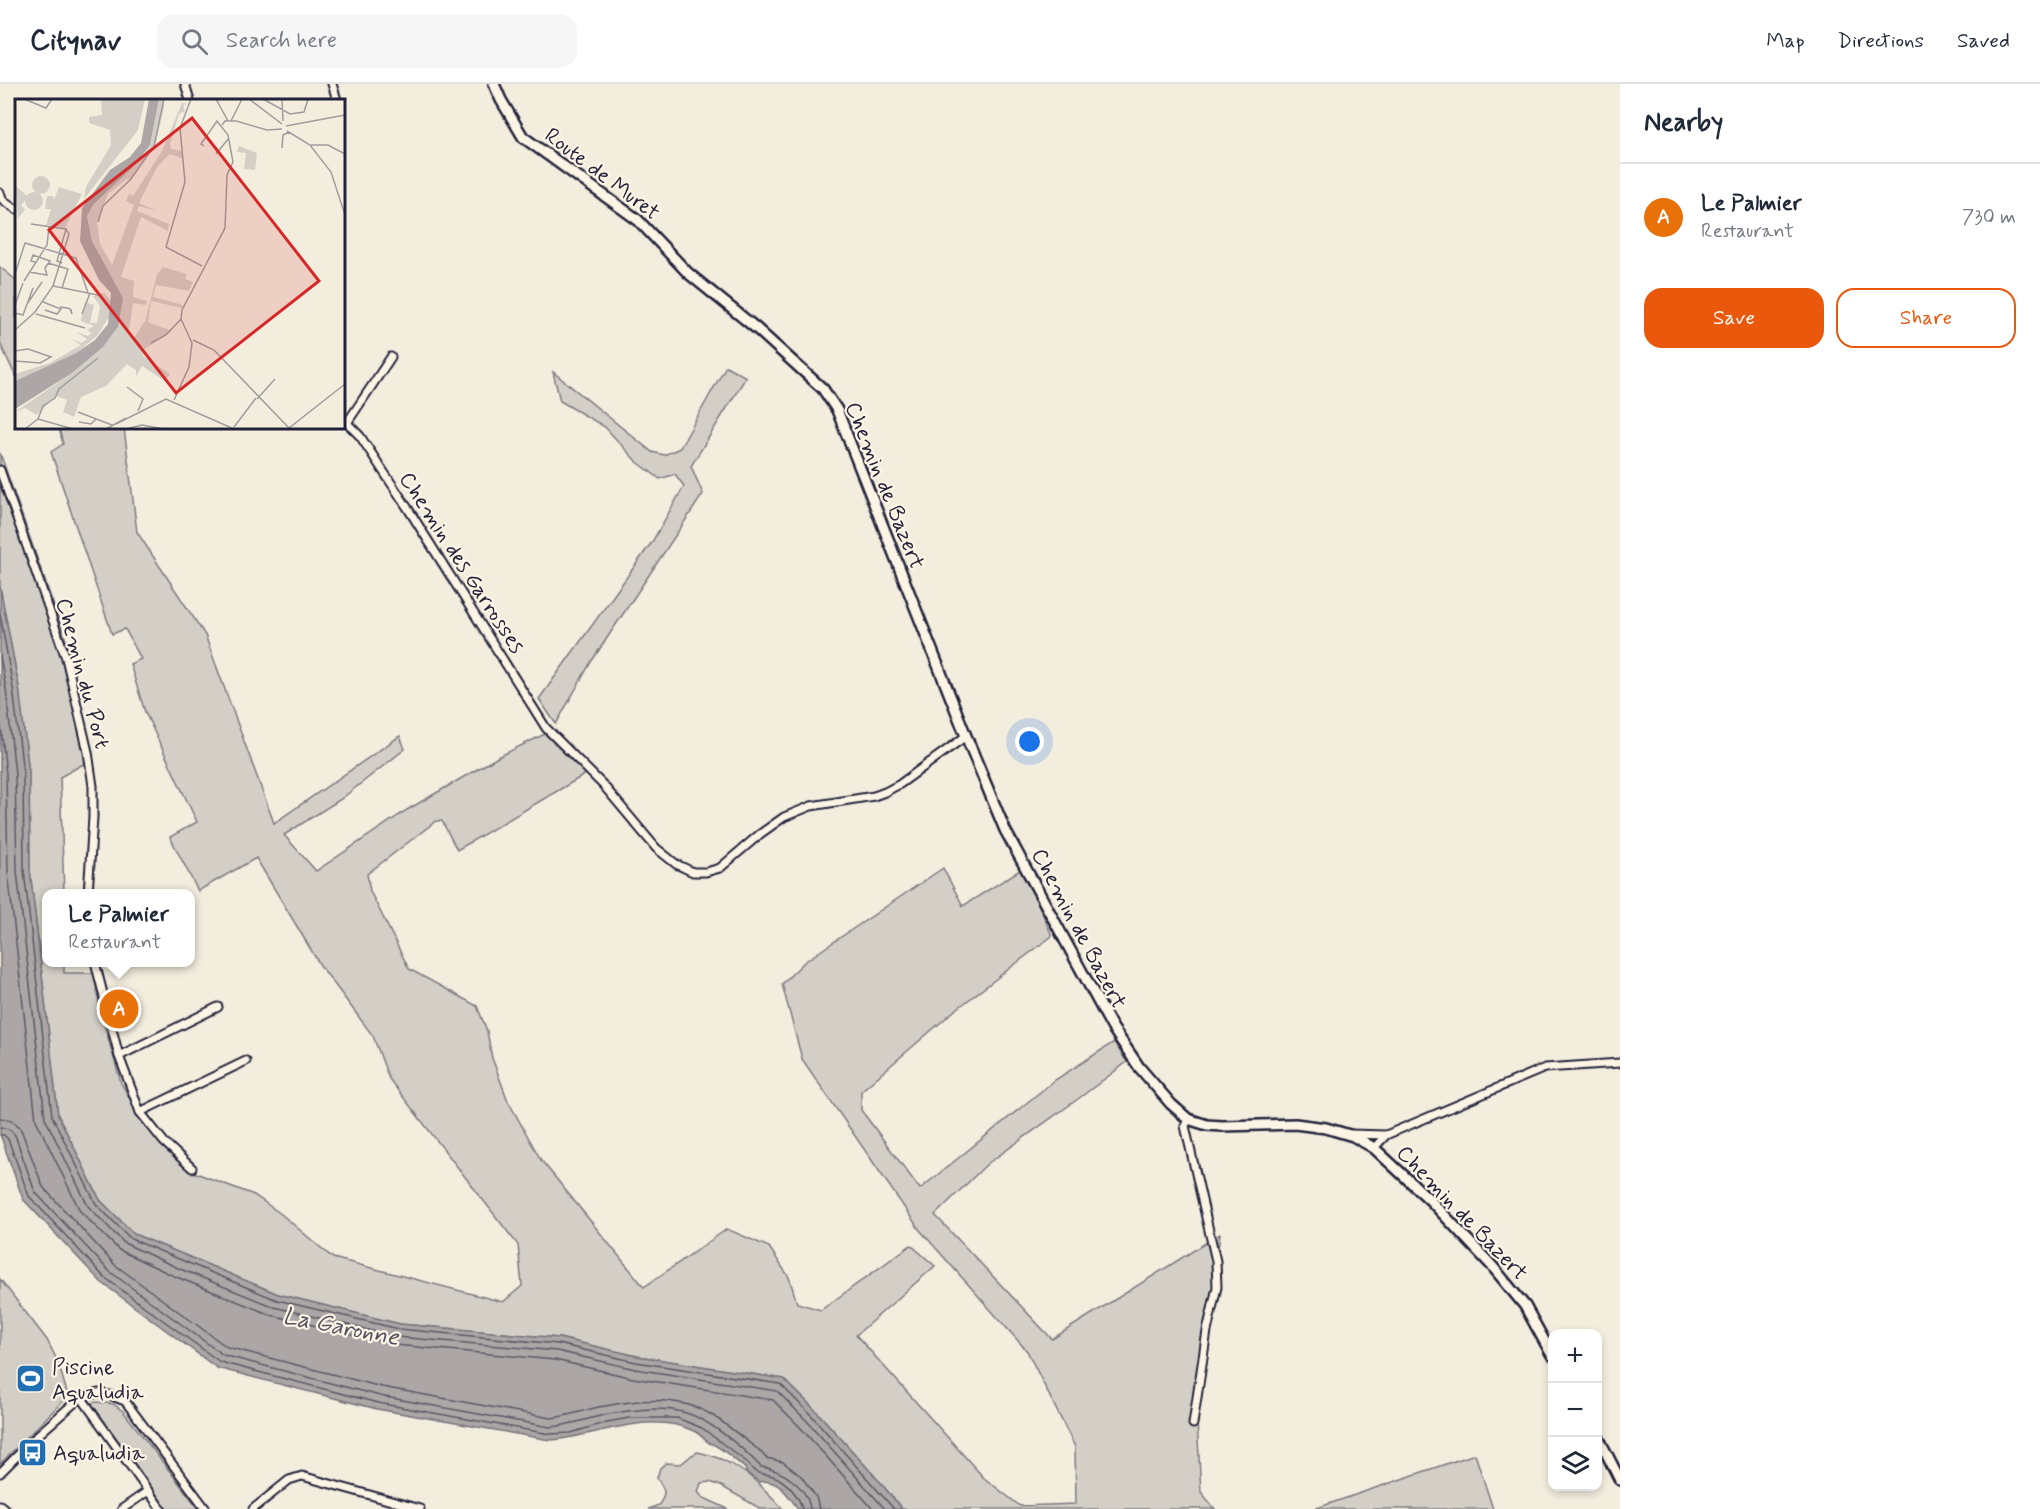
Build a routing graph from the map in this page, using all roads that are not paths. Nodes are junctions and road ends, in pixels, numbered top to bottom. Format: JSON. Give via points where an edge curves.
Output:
{"nodes":[{"id":1,"x":185,"y":84,"type":"edge"},
{"id":2,"x":332,"y":84,"type":"edge"},
{"id":3,"x":494,"y":84,"type":"edge"},
{"id":4,"x":190,"y":99,"type":"edge"},
{"id":5,"x":337,"y":99,"type":"edge"},
{"id":6,"x":0,"y":193,"type":"edge"},
{"id":7,"x":15,"y":208,"type":"edge"},
{"id":8,"x":757,"y":329,"type":"joint"},
{"id":9,"x":391,"y":357,"type":"dead end"},
{"id":10,"x":345,"y":421,"type":"edge"},
{"id":11,"x":0,"y":470,"type":"edge"},
{"id":12,"x":966,"y":736,"type":"junction"},
{"id":13,"x":88,"y":889,"type":"edge"},
{"id":14,"x":96,"y":967,"type":"edge"},
{"id":15,"x":218,"y":1007,"type":"dead end"},
{"id":16,"x":118,"y":1056,"type":"junction"},
{"id":17,"x":246,"y":1061,"type":"dead end"},
{"id":18,"x":1620,"y":1063,"type":"edge"},
{"id":19,"x":140,"y":1112,"type":"junction"},
{"id":20,"x":1188,"y":1119,"type":"junction"},
{"id":21,"x":1348,"y":1134,"type":"junction"},
{"id":22,"x":1386,"y":1135,"type":"junction"},
{"id":23,"x":1374,"y":1148,"type":"junction"},
{"id":24,"x":192,"y":1168,"type":"dead end"},
{"id":25,"x":1548,"y":1348,"type":"edge"},
{"id":26,"x":81,"y":1397,"type":"junction"},
{"id":27,"x":1193,"y":1424,"type":"dead end"},
{"id":28,"x":1602,"y":1445,"type":"edge"},
{"id":29,"x":0,"y":1473,"type":"edge"},
{"id":30,"x":1620,"y":1480,"type":"edge"},
{"id":31,"x":148,"y":1491,"type":"junction"},
{"id":32,"x":0,"y":1504,"type":"edge"},
{"id":33,"x":5,"y":1509,"type":"edge"},
{"id":34,"x":122,"y":1509,"type":"edge"},
{"id":35,"x":161,"y":1509,"type":"edge"},
{"id":36,"x":206,"y":1509,"type":"edge"},
{"id":37,"x":253,"y":1509,"type":"edge"},
{"id":38,"x":420,"y":1509,"type":"edge"}],
"edges":[{"from":1,"to":4,"type":"street"},
{"from":2,"to":5,"type":"street"},
{"from":3,"to":8,"type":"street","name":"Route de Muret","via":[[523,137],[639,220],[688,273]]},
{"from":6,"to":7,"type":"street"},
{"from":8,"to":12,"type":"street","name":"Chemin de Bazert","via":[[823,389],[837,410]]},
{"from":9,"to":10,"type":"street"},
{"from":10,"to":12,"type":"street","name":"Chemin des Garrosses","via":[[360,436],[407,507],[546,728],[604,786],[656,848],[676,864],[693,872],[720,868],[784,817],[811,806],[885,792]]},
{"from":11,"to":13,"type":"street","name":"Chemin du Port","via":[[66,658],[88,752],[93,786]]},
{"from":12,"to":20,"type":"street","name":"Chemin de Bazert","via":[[1005,830],[1112,1028],[1139,1067]]},
{"from":14,"to":16,"type":"street"},
{"from":15,"to":16,"type":"street"},
{"from":16,"to":19,"type":"street"},
{"from":17,"to":19,"type":"street"},
{"from":18,"to":22,"type":"street","via":[[1545,1068]]},
{"from":19,"to":24,"type":"street"},
{"from":20,"to":21,"type":"street","name":"Chemin de Bazert","via":[[1207,1125],[1296,1125]]},
{"from":20,"to":27,"type":"street","via":[[1185,1126],[1216,1261],[1217,1287]]},
{"from":21,"to":22,"type":"street"},
{"from":21,"to":23,"type":"street","name":"Chemin de Bazert"},
{"from":22,"to":23,"type":"street"},
{"from":23,"to":25,"type":"street","name":"Chemin de Bazert","via":[[1493,1267],[1525,1306]]},
{"from":26,"to":29,"type":"street"},
{"from":26,"to":31,"type":"street"},
{"from":26,"to":36,"type":"street","via":[[98,1393],[125,1401]]},
{"from":28,"to":30,"type":"street"},
{"from":31,"to":34,"type":"street"},
{"from":31,"to":35,"type":"street"},
{"from":32,"to":33,"type":"street"},
{"from":37,"to":38,"type":"street","via":[[289,1480],[302,1476]]}]}
